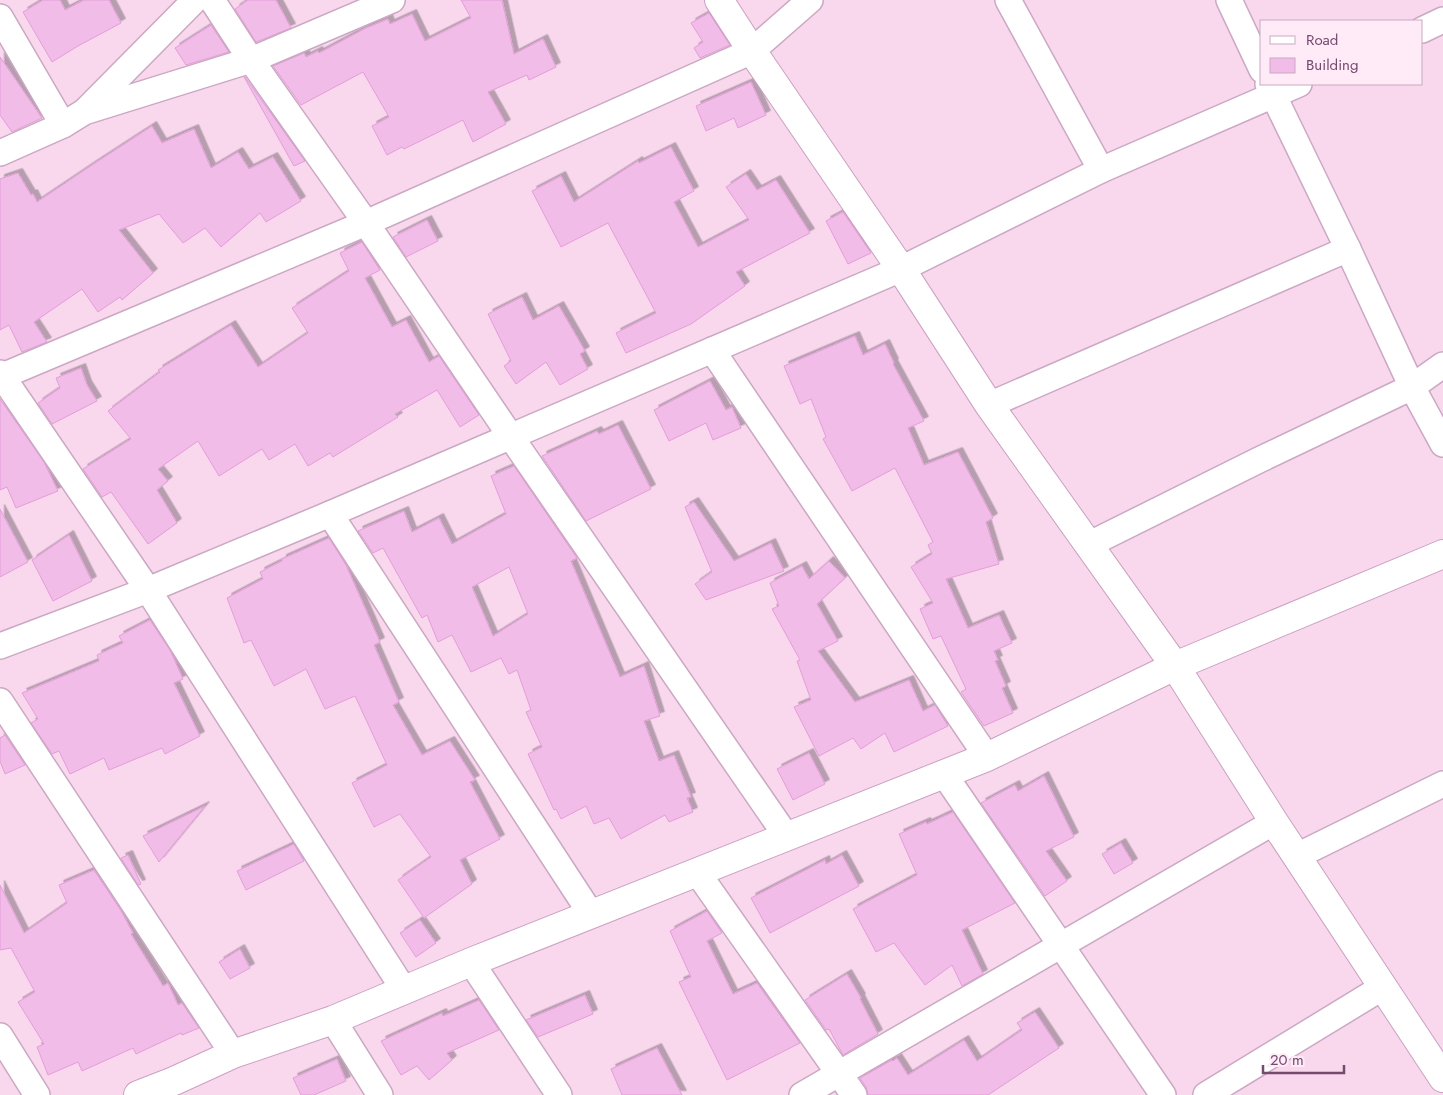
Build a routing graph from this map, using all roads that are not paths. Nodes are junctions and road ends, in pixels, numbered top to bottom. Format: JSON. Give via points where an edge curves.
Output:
{"nodes":[{"id":1,"x":195,"y":0,"type":"edge"},
{"id":2,"x":212,"y":0,"type":"edge"},
{"id":3,"x":392,"y":0,"type":"edge"},
{"id":4,"x":719,"y":0,"type":"edge"},
{"id":5,"x":810,"y":0,"type":"edge"},
{"id":6,"x":1008,"y":0,"type":"edge"},
{"id":7,"x":1229,"y":0,"type":"edge"},
{"id":8,"x":0,"y":16,"type":"edge"},
{"id":9,"x":1443,"y":20,"type":"edge"},
{"id":10,"x":1423,"y":30,"type":"edge"},
{"id":11,"x":752,"y":50,"type":"junction"},
{"id":12,"x":251,"y":60,"type":"junction"},
{"id":13,"x":1260,"y":66,"type":"edge"},
{"id":14,"x":1293,"y":85,"type":"edge"},
{"id":15,"x":1271,"y":89,"type":"edge"},
{"id":16,"x":84,"y":112,"type":"junction"},
{"id":17,"x":63,"y":125,"type":"junction"},
{"id":18,"x":0,"y":153,"type":"edge"},
{"id":19,"x":1101,"y":170,"type":"junction"},
{"id":20,"x":366,"y":223,"type":"junction"},
{"id":21,"x":1348,"y":250,"type":"junction"},
{"id":22,"x":901,"y":269,"type":"junction"},
{"id":23,"x":712,"y":350,"type":"junction"},
{"id":24,"x":1443,"y":365,"type":"edge"},
{"id":25,"x":1,"y":376,"type":"edge"},
{"id":26,"x":1412,"y":387,"type":"junction"},
{"id":27,"x":989,"y":405,"type":"junction"},
{"id":28,"x":510,"y":437,"type":"junction"},
{"id":29,"x":1443,"y":444,"type":"edge"},
{"id":30,"x":330,"y":514,"type":"junction"},
{"id":31,"x":1088,"y":545,"type":"junction"},
{"id":32,"x":1443,"y":554,"type":"edge"},
{"id":33,"x":148,"y":590,"type":"junction"},
{"id":34,"x":0,"y":646,"type":"edge"},
{"id":35,"x":1175,"y":666,"type":"junction"},
{"id":36,"x":0,"y":701,"type":"edge"},
{"id":37,"x":987,"y":757,"type":"junction"},
{"id":38,"x":944,"y":774,"type":"junction"},
{"id":39,"x":1443,"y":784,"type":"edge"},
{"id":40,"x":1274,"y":822,"type":"junction"},
{"id":41,"x":787,"y":837,"type":"junction"},
{"id":42,"x":1297,"y":856,"type":"junction"},
{"id":43,"x":697,"y":872,"type":"junction"},
{"id":44,"x":591,"y":914,"type":"junction"},
{"id":45,"x":1061,"y":946,"type":"junction"},
{"id":46,"x":471,"y":962,"type":"junction"},
{"id":47,"x":1383,"y":987,"type":"junction"},
{"id":48,"x":404,"y":990,"type":"junction"},
{"id":49,"x":333,"y":1020,"type":"junction"},
{"id":50,"x":0,"y":1036,"type":"edge"},
{"id":51,"x":233,"y":1054,"type":"junction"},
{"id":52,"x":840,"y":1074,"type":"junction"},
{"id":53,"x":1443,"y":1078,"type":"edge"},
{"id":54,"x":179,"y":1088,"type":"edge"},
{"id":55,"x":37,"y":1095,"type":"edge"},
{"id":56,"x":138,"y":1095,"type":"edge"},
{"id":57,"x":380,"y":1095,"type":"edge"},
{"id":58,"x":559,"y":1095,"type":"edge"},
{"id":59,"x":802,"y":1095,"type":"edge"},
{"id":60,"x":854,"y":1095,"type":"edge"},
{"id":61,"x":1163,"y":1095,"type":"edge"},
{"id":62,"x":1206,"y":1095,"type":"edge"}],
"edges":[{"from":1,"to":16,"type":"street"},
{"from":2,"to":12,"type":"street"},
{"from":3,"to":12,"type":"street"},
{"from":4,"to":11,"type":"street"},
{"from":5,"to":11,"type":"street"},
{"from":6,"to":19,"type":"street"},
{"from":7,"to":13,"type":"street"},
{"from":8,"to":17,"type":"street"},
{"from":9,"to":10,"type":"street"},
{"from":11,"to":20,"type":"street"},
{"from":11,"to":22,"type":"street"},
{"from":12,"to":16,"type":"street"},
{"from":12,"to":20,"type":"street"},
{"from":14,"to":15,"type":"street"},
{"from":15,"to":19,"type":"street"},
{"from":15,"to":21,"type":"street"},
{"from":16,"to":17,"type":"street"},
{"from":17,"to":18,"type":"street"},
{"from":19,"to":22,"type":"street"},
{"from":20,"to":25,"type":"street"},
{"from":20,"to":28,"type":"street"},
{"from":21,"to":26,"type":"street"},
{"from":21,"to":27,"type":"street"},
{"from":22,"to":23,"type":"street"},
{"from":22,"to":27,"type":"street"},
{"from":23,"to":28,"type":"street"},
{"from":23,"to":37,"type":"street"},
{"from":24,"to":26,"type":"street"},
{"from":25,"to":33,"type":"street"},
{"from":26,"to":29,"type":"street"},
{"from":26,"to":31,"type":"street"},
{"from":27,"to":31,"type":"street"},
{"from":28,"to":30,"type":"street"},
{"from":28,"to":41,"type":"street"},
{"from":30,"to":33,"type":"street"},
{"from":30,"to":44,"type":"street"},
{"from":31,"to":35,"type":"street"},
{"from":32,"to":35,"type":"street"},
{"from":33,"to":34,"type":"street"},
{"from":33,"to":48,"type":"street"},
{"from":35,"to":37,"type":"street"},
{"from":35,"to":40,"type":"street"},
{"from":36,"to":51,"type":"street"},
{"from":37,"to":38,"type":"street"},
{"from":38,"to":41,"type":"street"},
{"from":38,"to":45,"type":"street"},
{"from":39,"to":42,"type":"street"},
{"from":40,"to":42,"type":"street"},
{"from":40,"to":45,"type":"street"},
{"from":41,"to":43,"type":"street"},
{"from":42,"to":47,"type":"street"},
{"from":43,"to":44,"type":"street"},
{"from":43,"to":52,"type":"street"},
{"from":44,"to":46,"type":"street"},
{"from":45,"to":52,"type":"street"},
{"from":45,"to":61,"type":"street"},
{"from":46,"to":48,"type":"street"},
{"from":46,"to":58,"type":"street"},
{"from":47,"to":53,"type":"street"},
{"from":47,"to":62,"type":"street"},
{"from":48,"to":49,"type":"street"},
{"from":49,"to":51,"type":"street"},
{"from":49,"to":57,"type":"street"},
{"from":50,"to":55,"type":"street"},
{"from":51,"to":54,"type":"street"},
{"from":52,"to":59,"type":"street"},
{"from":52,"to":60,"type":"street"},
{"from":54,"to":56,"type":"street"}]}
